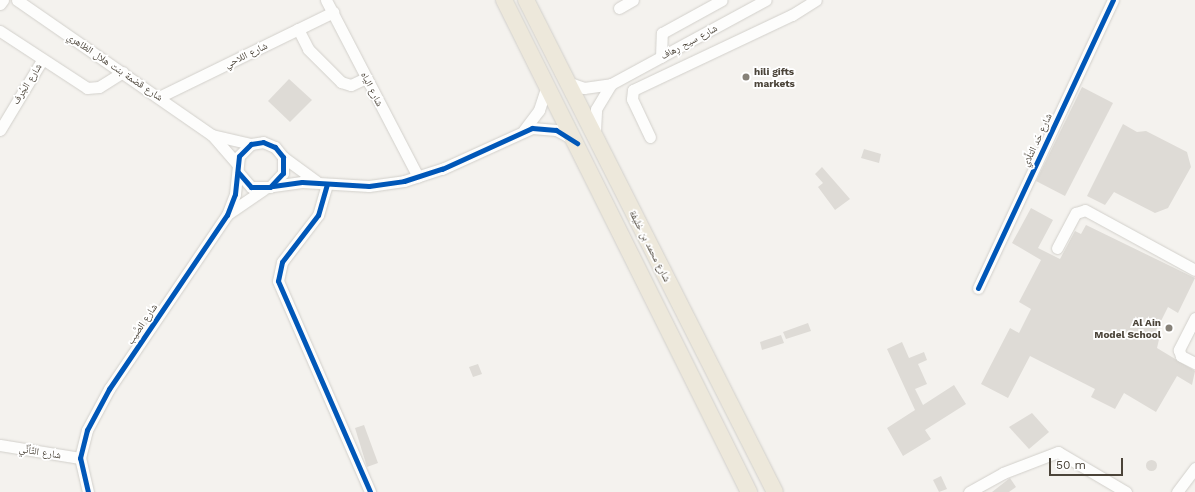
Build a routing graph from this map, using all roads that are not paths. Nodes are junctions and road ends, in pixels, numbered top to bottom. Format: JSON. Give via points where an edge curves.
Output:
{"nodes":[{"id":1,"x":2,"y":0,"type":"edge"},
{"id":2,"x":18,"y":0,"type":"edge"},
{"id":3,"x":326,"y":0,"type":"edge"},
{"id":4,"x":504,"y":0,"type":"edge"},
{"id":5,"x":526,"y":0,"type":"edge"},
{"id":6,"x":633,"y":0,"type":"edge"},
{"id":7,"x":722,"y":0,"type":"edge"},
{"id":8,"x":1113,"y":0,"type":"edge"},
{"id":9,"x":762,"y":1,"type":"edge"},
{"id":10,"x":807,"y":2,"type":"edge"},
{"id":11,"x":0,"y":4,"type":"edge"},
{"id":12,"x":619,"y":8,"type":"dead end"},
{"id":13,"x":332,"y":12,"type":"junction"},
{"id":14,"x":298,"y":29,"type":"junction"},
{"id":15,"x":0,"y":31,"type":"edge"},
{"id":16,"x":661,"y":57,"type":"junction"},
{"id":17,"x":42,"y":60,"type":"junction"},
{"id":18,"x":640,"y":69,"type":"junction"},
{"id":19,"x":123,"y":72,"type":"junction"},
{"id":20,"x":366,"y":78,"type":"junction"},
{"id":21,"x":567,"y":82,"type":"junction"},
{"id":22,"x":647,"y":82,"type":"junction"},
{"id":23,"x":611,"y":84,"type":"junction"},
{"id":24,"x":547,"y":86,"type":"junction"},
{"id":25,"x":159,"y":97,"type":"junction"},
{"id":26,"x":0,"y":130,"type":"edge"},
{"id":27,"x":524,"y":130,"type":"junction"},
{"id":28,"x":212,"y":136,"type":"junction"},
{"id":29,"x":650,"y":137,"type":"dead end"},
{"id":30,"x":596,"y":138,"type":"junction"},
{"id":31,"x":577,"y":142,"type":"junction"},
{"id":32,"x":251,"y":144,"type":"junction"},
{"id":33,"x":283,"y":157,"type":"junction"},
{"id":34,"x":238,"y":168,"type":"junction"},
{"id":35,"x":418,"y":177,"type":"junction"},
{"id":36,"x":324,"y":184,"type":"junction"},
{"id":37,"x":268,"y":187,"type":"junction"},
{"id":38,"x":227,"y":215,"type":"junction"},
{"id":39,"x":1058,"y":248,"type":"dead end"},
{"id":40,"x":1195,"y":270,"type":"edge"},
{"id":41,"x":978,"y":288,"type":"dead end"},
{"id":42,"x":1195,"y":318,"type":"edge"},
{"id":43,"x":1195,"y":363,"type":"edge"},
{"id":44,"x":0,"y":445,"type":"edge"},
{"id":45,"x":80,"y":458,"type":"junction"},
{"id":46,"x":1195,"y":468,"type":"edge"},
{"id":47,"x":88,"y":492,"type":"edge"},
{"id":48,"x":370,"y":492,"type":"edge"},
{"id":49,"x":749,"y":492,"type":"edge"},
{"id":50,"x":775,"y":492,"type":"edge"},
{"id":51,"x":969,"y":492,"type":"edge"},
{"id":52,"x":1126,"y":492,"type":"edge"},
{"id":53,"x":1177,"y":492,"type":"edge"}],
"edges":[{"from":1,"to":11,"type":"street"},
{"from":2,"to":19,"type":"street","name":"شارع قضمة بنت هلال الظاهري"},
{"from":3,"to":13,"type":"street","name":"شارع الياه"},
{"from":4,"to":24,"type":"highway","name":"شارع محمد بن خليفة"},
{"from":5,"to":21,"type":"highway","name":"شارع محمد بن خليفة"},
{"from":6,"to":12,"type":"street"},
{"from":7,"to":16,"type":"street","via":[[662,33]]},
{"from":8,"to":41,"type":"street","name":"شارع حَد التلَّاي"},
{"from":9,"to":16,"type":"street","name":"شارع سيح رِهاف"},
{"from":10,"to":22,"type":"street"},
{"from":13,"to":14,"type":"street","name":"شارع اللاحي"},
{"from":13,"to":20,"type":"street","name":"شارع الياه"},
{"from":14,"to":20,"type":"street","via":[[308,49],[341,82],[351,85]]},
{"from":14,"to":25,"type":"street","name":"شارع اللاحي"},
{"from":15,"to":17,"type":"street","name":"شارع الجُرف"},
{"from":16,"to":18,"type":"street","name":"شارع سيح رِهاف"},
{"from":17,"to":19,"type":"street","name":"شارع الجُرف","via":[[87,88],[99,87]]},
{"from":17,"to":26,"type":"street","name":"شارع الجُرف"},
{"from":18,"to":22,"type":"street"},
{"from":18,"to":23,"type":"street","name":"شارع سيح رِهاف"},
{"from":19,"to":25,"type":"street","name":"شارع قضمة بنت هلال الظاهري"},
{"from":20,"to":35,"type":"street","name":"شارع الياه"},
{"from":21,"to":23,"type":"street","name":"شارع سيح رِهاف","via":[[584,88]]},
{"from":21,"to":30,"type":"highway","name":"شارع محمد بن خليفة"},
{"from":22,"to":29,"type":"street","via":[[631,95]]},
{"from":23,"to":30,"type":"street","via":[[596,109]]},
{"from":24,"to":27,"type":"street","via":[[539,110]]},
{"from":24,"to":31,"type":"highway","name":"شارع محمد بن خليفة"},
{"from":25,"to":28,"type":"street","name":"شارع قضمة بنت هلال الظاهري"},
{"from":27,"to":31,"type":"street","via":[[556,130]]},
{"from":27,"to":35,"type":"street"},
{"from":28,"to":32,"type":"street","name":"شارع قضمة بنت هلال الظاهري"},
{"from":28,"to":34,"type":"street","name":"شارع قضمة بنت هلال الظاهري"},
{"from":30,"to":50,"type":"highway","name":"شارع محمد بن خليفة"},
{"from":31,"to":49,"type":"highway","name":"شارع محمد بن خليفة"},
{"from":32,"to":33,"type":"street","via":[[270,144]]},
{"from":32,"to":34,"type":"street","via":[[244,149]]},
{"from":33,"to":36,"type":"street","via":[[301,173]]},
{"from":33,"to":37,"type":"street","via":[[283,173]]},
{"from":34,"to":37,"type":"street","via":[[245,183]]},
{"from":34,"to":38,"type":"street","name":"شارع الصَّيب"},
{"from":35,"to":36,"type":"street","via":[[369,186]]},
{"from":36,"to":37,"type":"street"},
{"from":36,"to":48,"type":"street","via":[[318,215],[282,262],[278,281]]},
{"from":37,"to":38,"type":"street","name":"شارع الصَّيب"},
{"from":38,"to":45,"type":"street","name":"شارع الصَّيب","via":[[101,402],[87,430]]},
{"from":39,"to":40,"type":"street","via":[[1076,213],[1085,210]]},
{"from":42,"to":43,"type":"street","via":[[1179,350],[1181,356]]},
{"from":44,"to":45,"type":"street","name":"شارع التَّأنِّي"},
{"from":45,"to":47,"type":"street","name":"شارع الصَّيب"},
{"from":46,"to":53,"type":"street"},
{"from":51,"to":52,"type":"street","via":[[1002,473],[1058,452]]}]}
